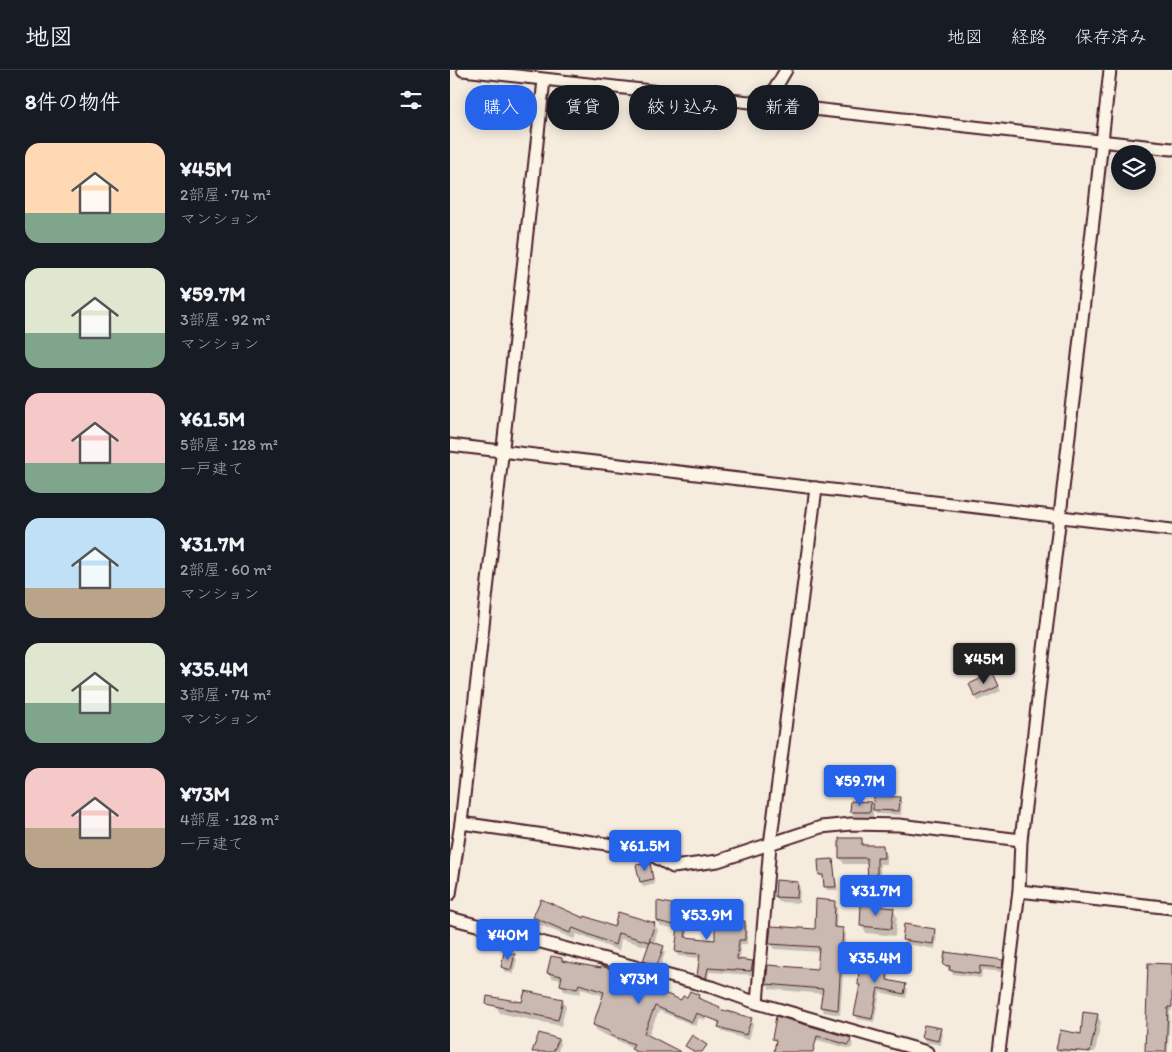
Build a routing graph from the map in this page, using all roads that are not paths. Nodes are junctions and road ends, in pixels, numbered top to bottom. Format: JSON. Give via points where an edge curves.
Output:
{"nodes":[{"id":1,"x":463,"y":70,"type":"edge"},
{"id":2,"x":786,"y":70,"type":"edge"},
{"id":3,"x":1110,"y":70,"type":"edge"},
{"id":4,"x":544,"y":80,"type":"junction"},
{"id":5,"x":778,"y":85,"type":"edge"},
{"id":6,"x":747,"y":104,"type":"edge"},
{"id":7,"x":819,"y":112,"type":"edge"},
{"id":8,"x":1101,"y":141,"type":"junction"},
{"id":9,"x":1172,"y":150,"type":"edge"},
{"id":10,"x":450,"y":445,"type":"edge"},
{"id":11,"x":504,"y":451,"type":"junction"},
{"id":12,"x":816,"y":488,"type":"junction"},
{"id":13,"x":1060,"y":516,"type":"junction"},
{"id":14,"x":1172,"y":530,"type":"edge"},
{"id":15,"x":461,"y":823,"type":"junction"},
{"id":16,"x":1021,"y":840,"type":"junction"},
{"id":17,"x":770,"y":845,"type":"junction"},
{"id":18,"x":1019,"y":891,"type":"junction"},
{"id":19,"x":450,"y":894,"type":"edge"},
{"id":20,"x":1172,"y":908,"type":"edge"},
{"id":21,"x":450,"y":918,"type":"edge"},
{"id":22,"x":757,"y":1003,"type":"junction"},
{"id":23,"x":927,"y":1052,"type":"edge"},
{"id":24,"x":999,"y":1052,"type":"edge"}],
"edges":[{"from":1,"to":4,"type":"street"},
{"from":2,"to":5,"type":"street"},
{"from":3,"to":8,"type":"street"},
{"from":4,"to":6,"type":"street"},
{"from":4,"to":11,"type":"street"},
{"from":7,"to":8,"type":"street"},
{"from":8,"to":9,"type":"street"},
{"from":8,"to":13,"type":"street"},
{"from":10,"to":11,"type":"street"},
{"from":11,"to":12,"type":"street"},
{"from":11,"to":15,"type":"street"},
{"from":12,"to":13,"type":"street"},
{"from":12,"to":17,"type":"street"},
{"from":13,"to":14,"type":"street"},
{"from":13,"to":16,"type":"street"},
{"from":15,"to":17,"type":"street","via":[[641,849],[673,867],[718,861]]},
{"from":15,"to":19,"type":"street"},
{"from":16,"to":17,"type":"street","via":[[899,825],[851,824],[820,827]]},
{"from":16,"to":18,"type":"street"},
{"from":17,"to":22,"type":"street"},
{"from":18,"to":20,"type":"street"},
{"from":18,"to":24,"type":"street"},
{"from":21,"to":22,"type":"street","via":[[715,988]]},
{"from":22,"to":23,"type":"street"}]}
